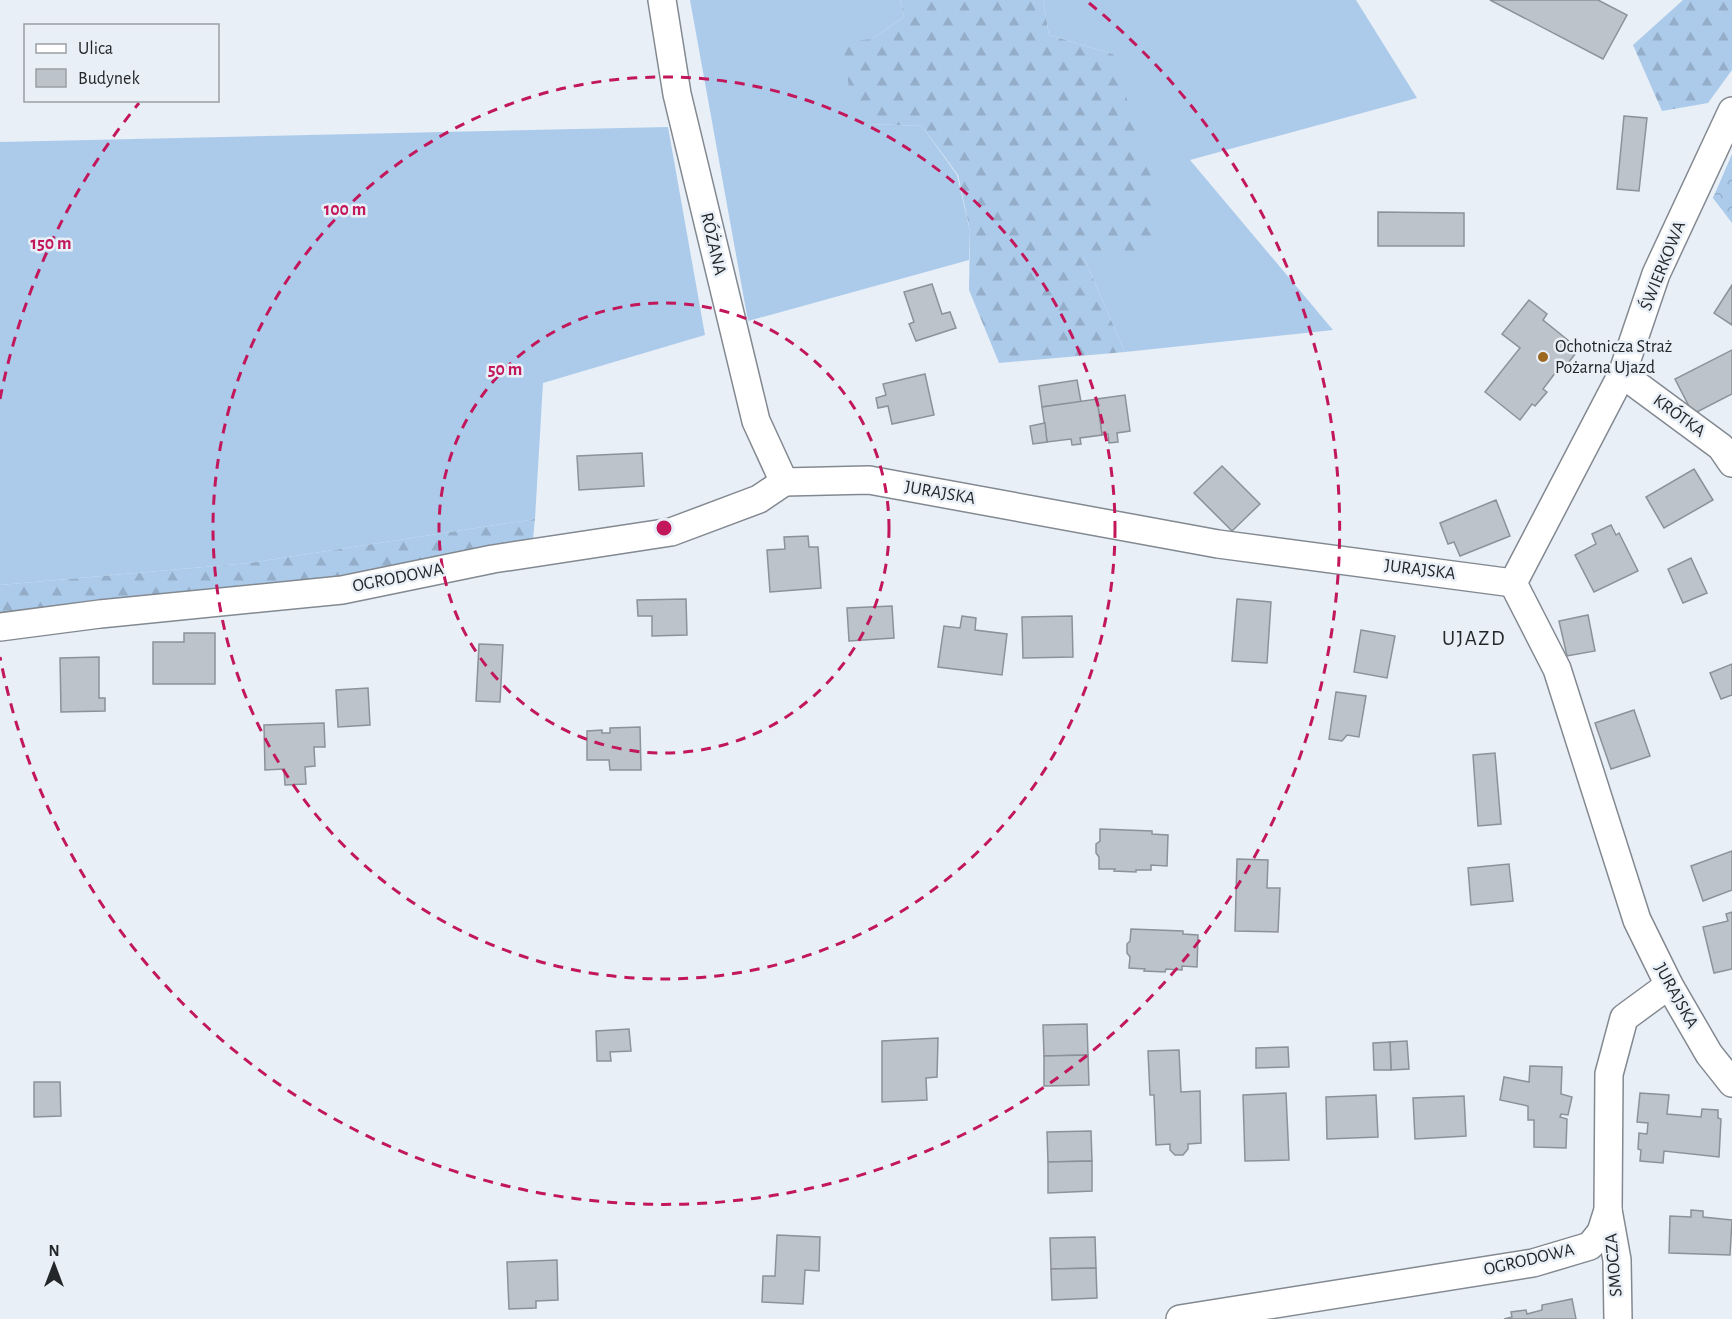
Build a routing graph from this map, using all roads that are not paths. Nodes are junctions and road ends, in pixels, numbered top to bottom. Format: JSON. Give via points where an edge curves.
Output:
{"nodes":[{"id":1,"x":662,"y":0,"type":"edge"},
{"id":2,"x":1732,"y":111,"type":"edge"},
{"id":3,"x":1622,"y":374,"type":"junction"},
{"id":4,"x":1732,"y":463,"type":"edge"},
{"id":5,"x":784,"y":482,"type":"junction"},
{"id":6,"x":1513,"y":583,"type":"junction"},
{"id":7,"x":0,"y":627,"type":"edge"},
{"id":8,"x":1669,"y":985,"type":"junction"},
{"id":9,"x":1732,"y":1083,"type":"edge"},
{"id":10,"x":1608,"y":1210,"type":"junction"},
{"id":11,"x":1180,"y":1319,"type":"edge"},
{"id":12,"x":1618,"y":1319,"type":"edge"}],
"edges":[{"from":1,"to":5,"type":"street","name":"RÓŻANA","via":[[677,94],[756,421]]},
{"from":2,"to":3,"type":"street","name":"ŚWIERKOWA","via":[[1656,274]]},
{"from":3,"to":4,"type":"street","name":"KRÓTKA","via":[[1721,447]]},
{"from":3,"to":6,"type":"street","name":"ŚWIERKOWA"},
{"from":5,"to":6,"type":"street","name":"JURAJSKA","via":[[868,480],[1218,544]]},
{"from":5,"to":7,"type":"street","name":"OGRODOWA","via":[[759,499],[671,532],[493,560],[342,590]]},
{"from":6,"to":8,"type":"street","name":"JURAJSKA","via":[[1557,669],[1637,920]]},
{"from":8,"to":9,"type":"street","name":"JURAJSKA","via":[[1709,1054]]},
{"from":8,"to":10,"type":"street","name":"OGRODOWA","via":[[1624,1018],[1609,1074]]},
{"from":10,"to":11,"type":"street","name":"OGRODOWA","via":[[1601,1232],[1590,1246],[1533,1263]]},
{"from":10,"to":12,"type":"street","name":"SMOCZA","via":[[1617,1260]]}]}
